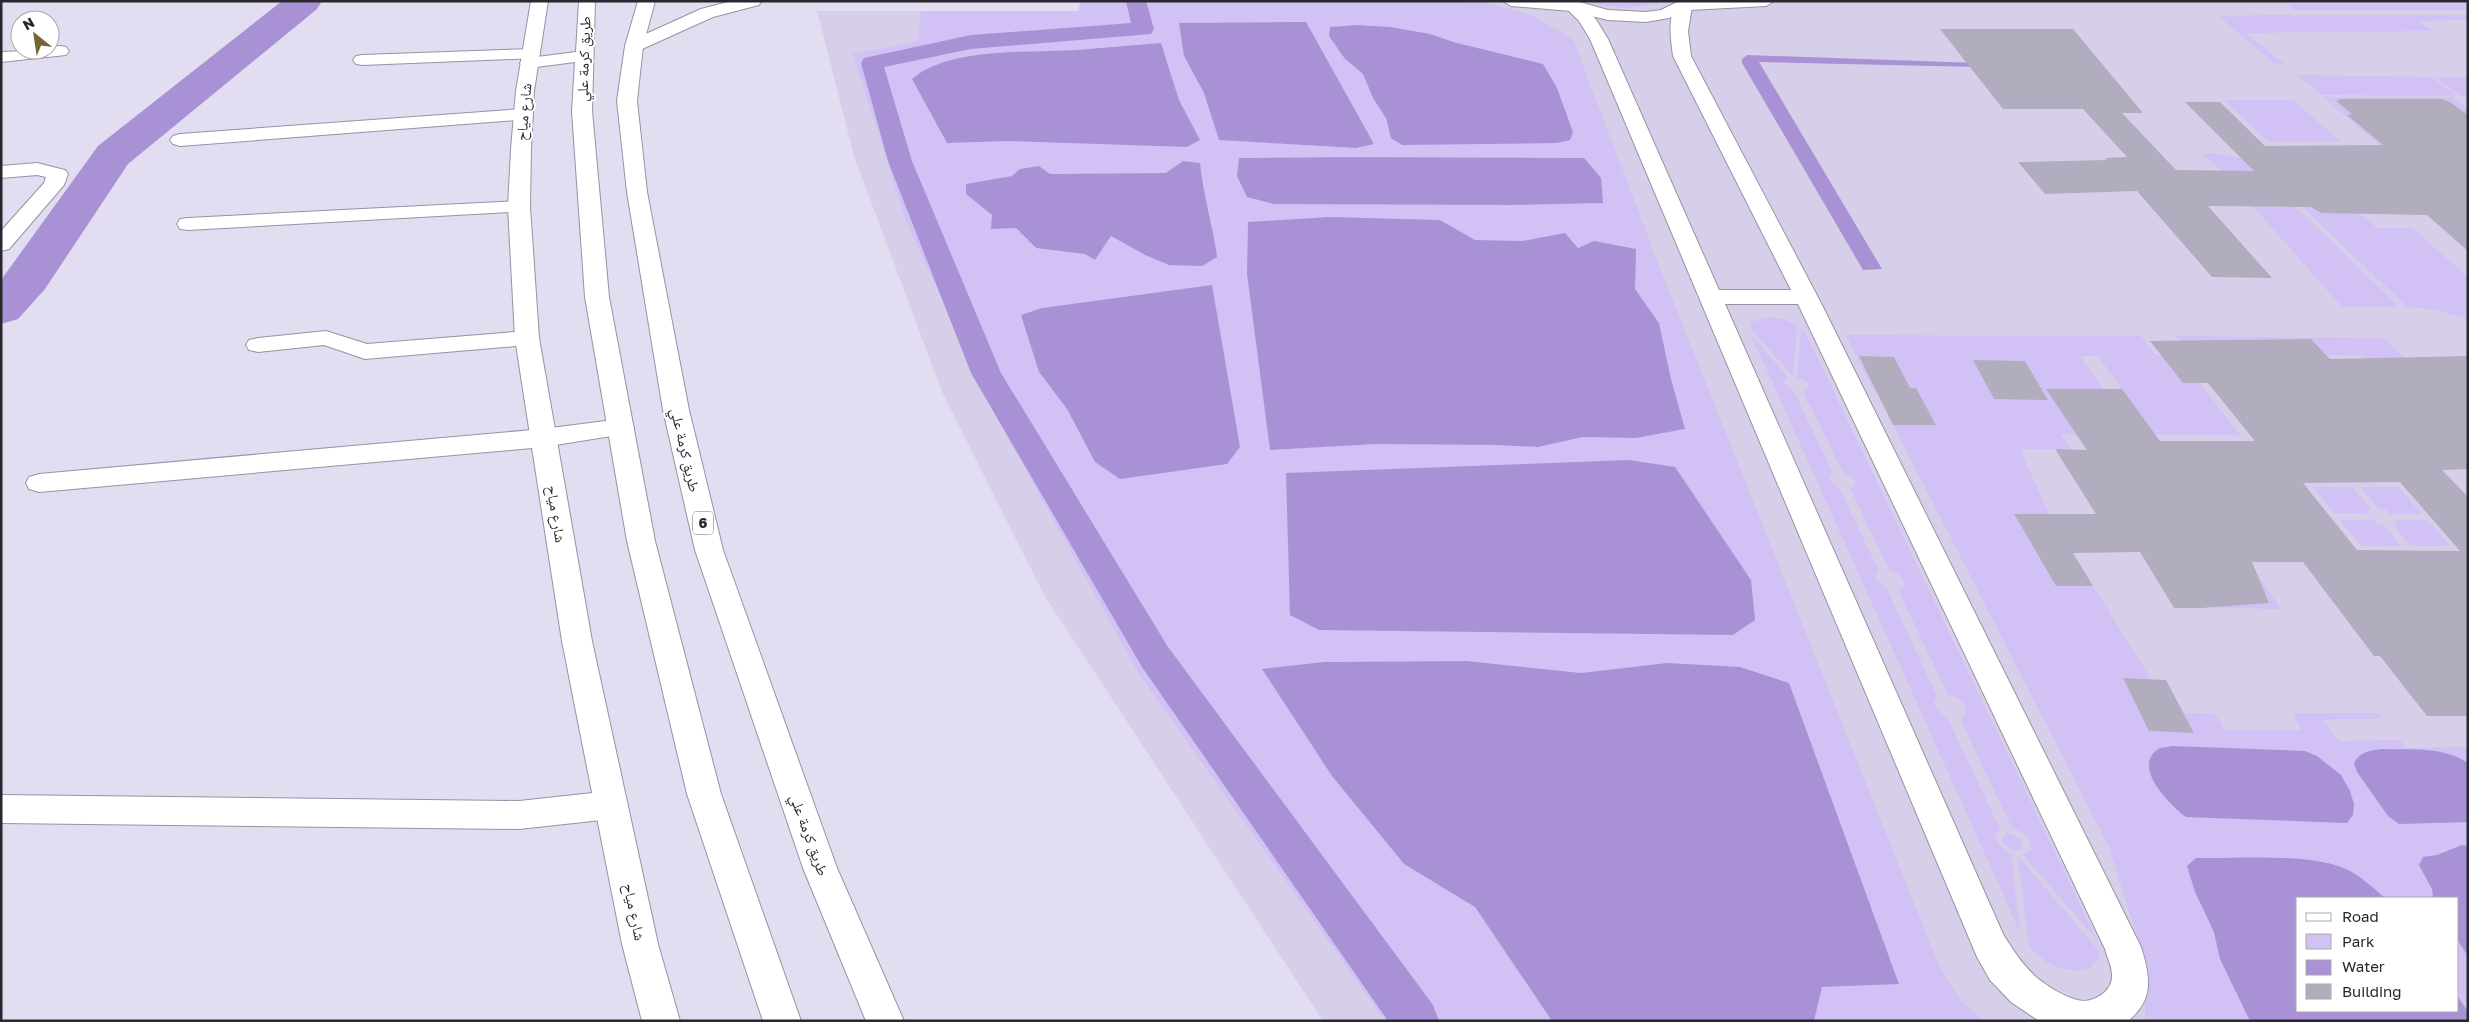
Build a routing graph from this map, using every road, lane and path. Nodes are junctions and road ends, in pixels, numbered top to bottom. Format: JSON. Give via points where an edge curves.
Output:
{"nodes":[{"id":1,"x":540,"y":1,"type":"edge"},
{"id":2,"x":587,"y":1,"type":"edge"},
{"id":3,"x":647,"y":1,"type":"edge"},
{"id":4,"x":753,"y":1,"type":"edge"},
{"id":5,"x":1511,"y":1,"type":"edge"},
{"id":6,"x":1766,"y":1,"type":"edge"},
{"id":7,"x":1687,"y":4,"type":"edge"},
{"id":8,"x":1569,"y":5,"type":"edge"},
{"id":9,"x":634,"y":46,"type":"junction"},
{"id":10,"x":583,"y":56,"type":"junction"},
{"id":11,"x":529,"y":59,"type":"junction"},
{"id":12,"x":362,"y":60,"type":"dead end"},
{"id":13,"x":523,"y":115,"type":"junction"},
{"id":14,"x":180,"y":140,"type":"dead end"},
{"id":15,"x":1,"y":172,"type":"edge"},
{"id":16,"x":519,"y":207,"type":"junction"},
{"id":17,"x":188,"y":224,"type":"dead end"},
{"id":18,"x":1,"y":244,"type":"edge"},
{"id":19,"x":1710,"y":297,"type":"junction"},
{"id":20,"x":1806,"y":297,"type":"junction"},
{"id":21,"x":527,"y":338,"type":"junction"},
{"id":22,"x":258,"y":345,"type":"dead end"},
{"id":23,"x":621,"y":427,"type":"junction"},
{"id":24,"x":544,"y":438,"type":"junction"},
{"id":25,"x":40,"y":483,"type":"dead end"},
{"id":26,"x":611,"y":805,"type":"junction"},
{"id":27,"x":1,"y":809,"type":"edge"},
{"id":28,"x":661,"y":1021,"type":"edge"},
{"id":29,"x":782,"y":1021,"type":"edge"},
{"id":30,"x":885,"y":1021,"type":"edge"}],
"edges":[{"from":1,"to":11,"type":"main road","name":"شارع مياح"},
{"from":2,"to":10,"type":"main road","name":"طريق كرمة علي"},
{"from":3,"to":9,"type":"main road","name":"طريق كرمة علي","number":"6"},
{"from":4,"to":9,"type":"main road","via":[[707,12]]},
{"from":5,"to":8,"type":"main road"},
{"from":6,"to":7,"type":"main road"},
{"from":7,"to":8,"type":"main road","via":[[1658,14],[1627,16]]},
{"from":7,"to":20,"type":"main road","via":[[1679,31],[1682,56]]},
{"from":8,"to":19,"type":"main road","via":[[1586,18],[1599,38]]},
{"from":9,"to":30,"type":"main road","name":"طريق كرمة علي","number":"6","via":[[627,101],[637,192],[676,410],[709,550],[820,868]]},
{"from":10,"to":11,"type":"main road"},
{"from":10,"to":23,"type":"main road","name":"طريق كرمة علي","via":[[582,111],[597,297]]},
{"from":11,"to":12,"type":"main road"},
{"from":11,"to":13,"type":"main road","name":"شارع مياح"},
{"from":13,"to":14,"type":"main road"},
{"from":13,"to":16,"type":"main road","name":"شارع مياح"},
{"from":15,"to":18,"type":"main road","via":[[37,169],[58,174],[54,185]]},
{"from":16,"to":17,"type":"main road"},
{"from":16,"to":21,"type":"main road","name":"شارع مياح"},
{"from":19,"to":20,"type":"main road"},
{"from":19,"to":20,"type":"main road","via":[[1990,945],[2003,968],[2024,990],[2050,1007],[2078,1019],[2107,1014],[2126,999],[2131,975],[2123,947]]},
{"from":21,"to":22,"type":"main road","via":[[364,352],[326,338]]},
{"from":21,"to":24,"type":"main road","name":"شارع مياح"},
{"from":23,"to":24,"type":"main road"},
{"from":23,"to":29,"type":"main road","name":"طريق كرمة علي","via":[[641,541],[704,794]]},
{"from":24,"to":25,"type":"main road"},
{"from":24,"to":26,"type":"main road","name":"شارع مياح","via":[[576,642]]},
{"from":26,"to":27,"type":"main road","via":[[519,815]]},
{"from":26,"to":28,"type":"main road","name":"شارع مياح","via":[[640,944]]}]}
